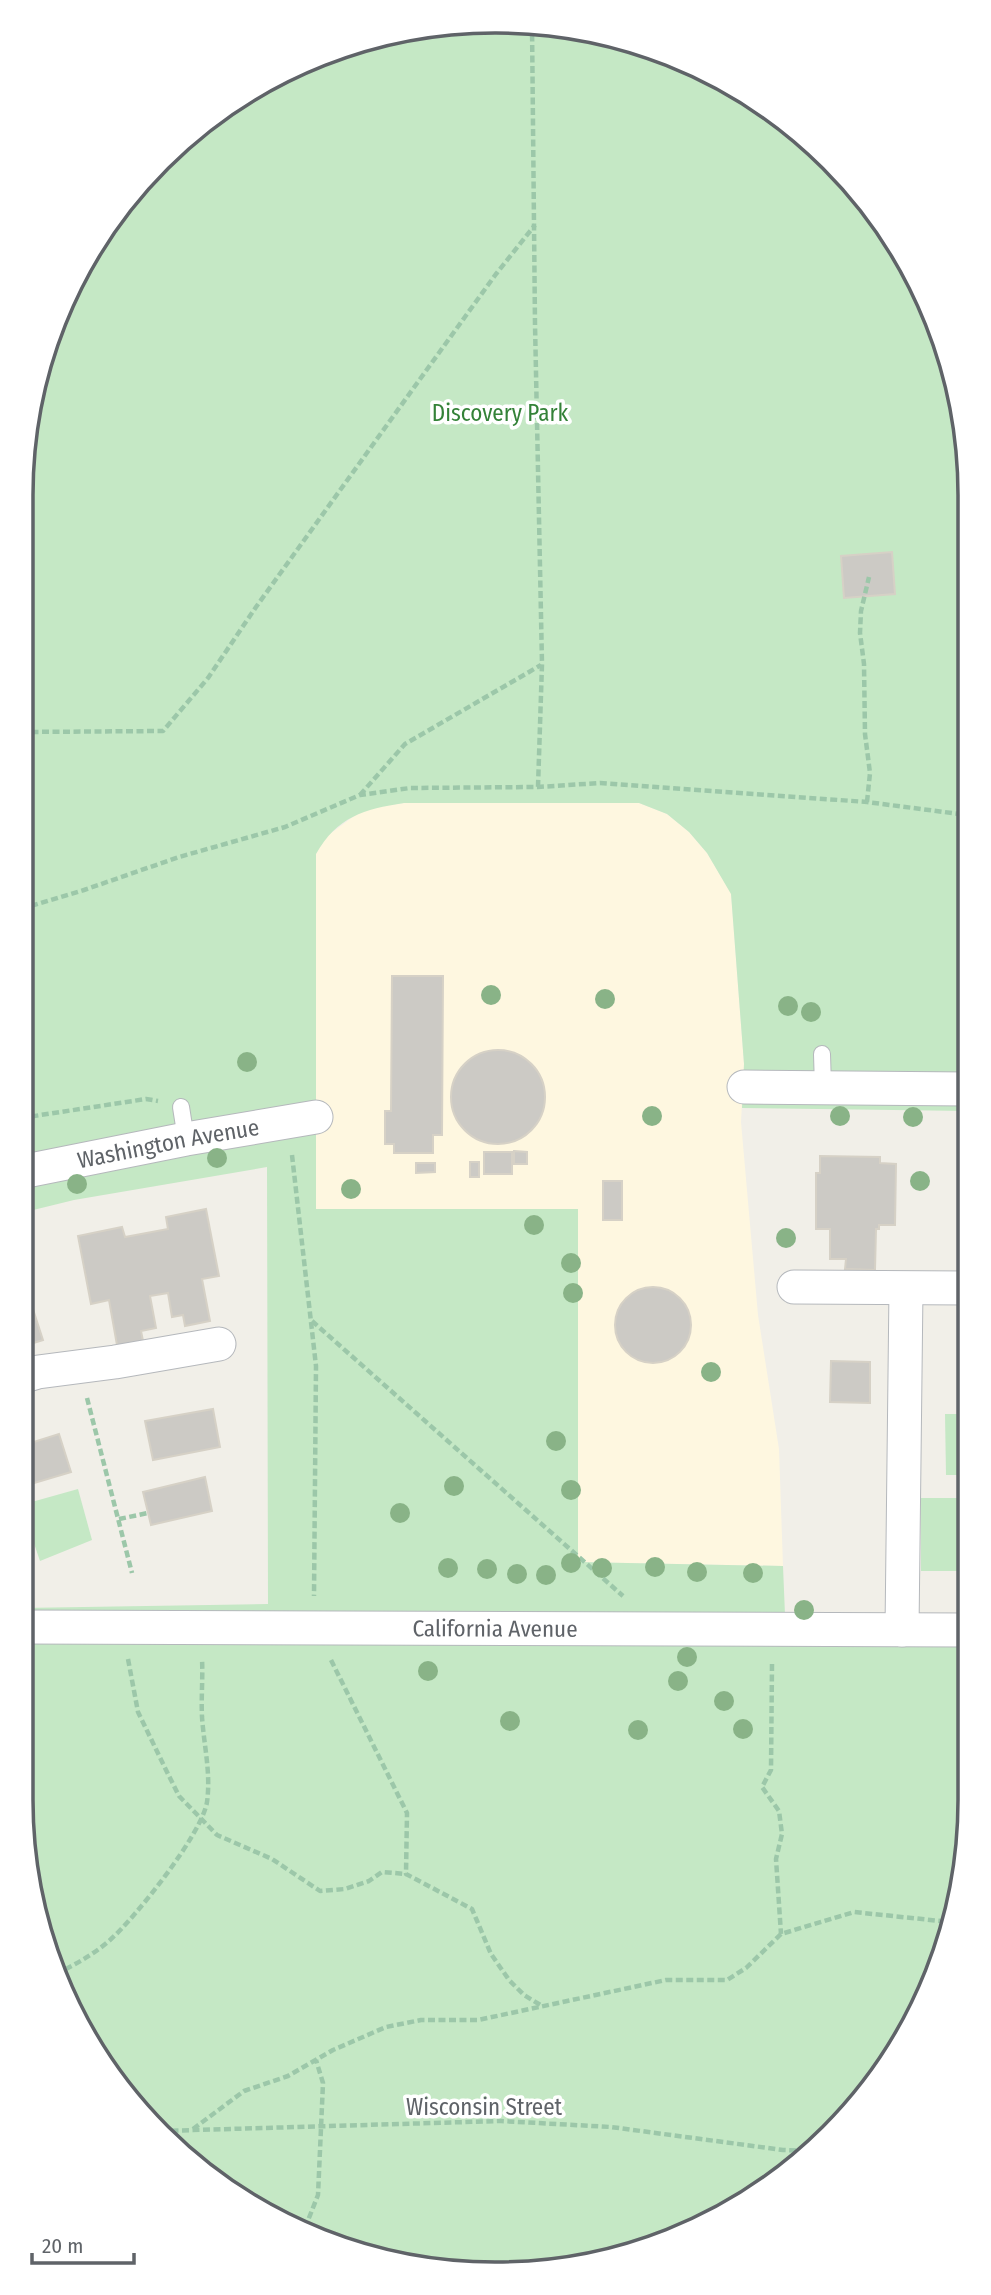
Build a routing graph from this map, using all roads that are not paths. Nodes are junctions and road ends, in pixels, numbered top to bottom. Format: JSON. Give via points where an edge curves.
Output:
{"nodes":[{"id":1,"x":822,"y":1054,"type":"dead end"},
{"id":2,"x":744,"y":1087,"type":"dead end"},
{"id":3,"x":823,"y":1087,"type":"junction"},
{"id":4,"x":958,"y":1089,"type":"edge"},
{"id":5,"x":302,"y":1119,"type":"road end"},
{"id":6,"x":33,"y":1168,"type":"edge"},
{"id":7,"x":794,"y":1287,"type":"dead end"},
{"id":8,"x":906,"y":1289,"type":"junction"},
{"id":9,"x":958,"y":1289,"type":"edge"},
{"id":10,"x":219,"y":1344,"type":"dead end"},
{"id":11,"x":33,"y":1373,"type":"edge"},
{"id":12,"x":33,"y":1627,"type":"edge"},
{"id":13,"x":902,"y":1630,"type":"junction"},
{"id":14,"x":958,"y":1630,"type":"edge"}],
"edges":[{"from":1,"to":3,"type":"lane"},
{"from":2,"to":3,"type":"street"},
{"from":3,"to":4,"type":"street"},
{"from":5,"to":6,"type":"street","name":"Washington Avenue","via":[[184,1123]]},
{"from":7,"to":8,"type":"street"},
{"from":8,"to":9,"type":"street"},
{"from":8,"to":13,"type":"street"},
{"from":10,"to":11,"type":"street"},
{"from":12,"to":13,"type":"street","name":"California Avenue"},
{"from":13,"to":14,"type":"street","name":"California Avenue"}]}
